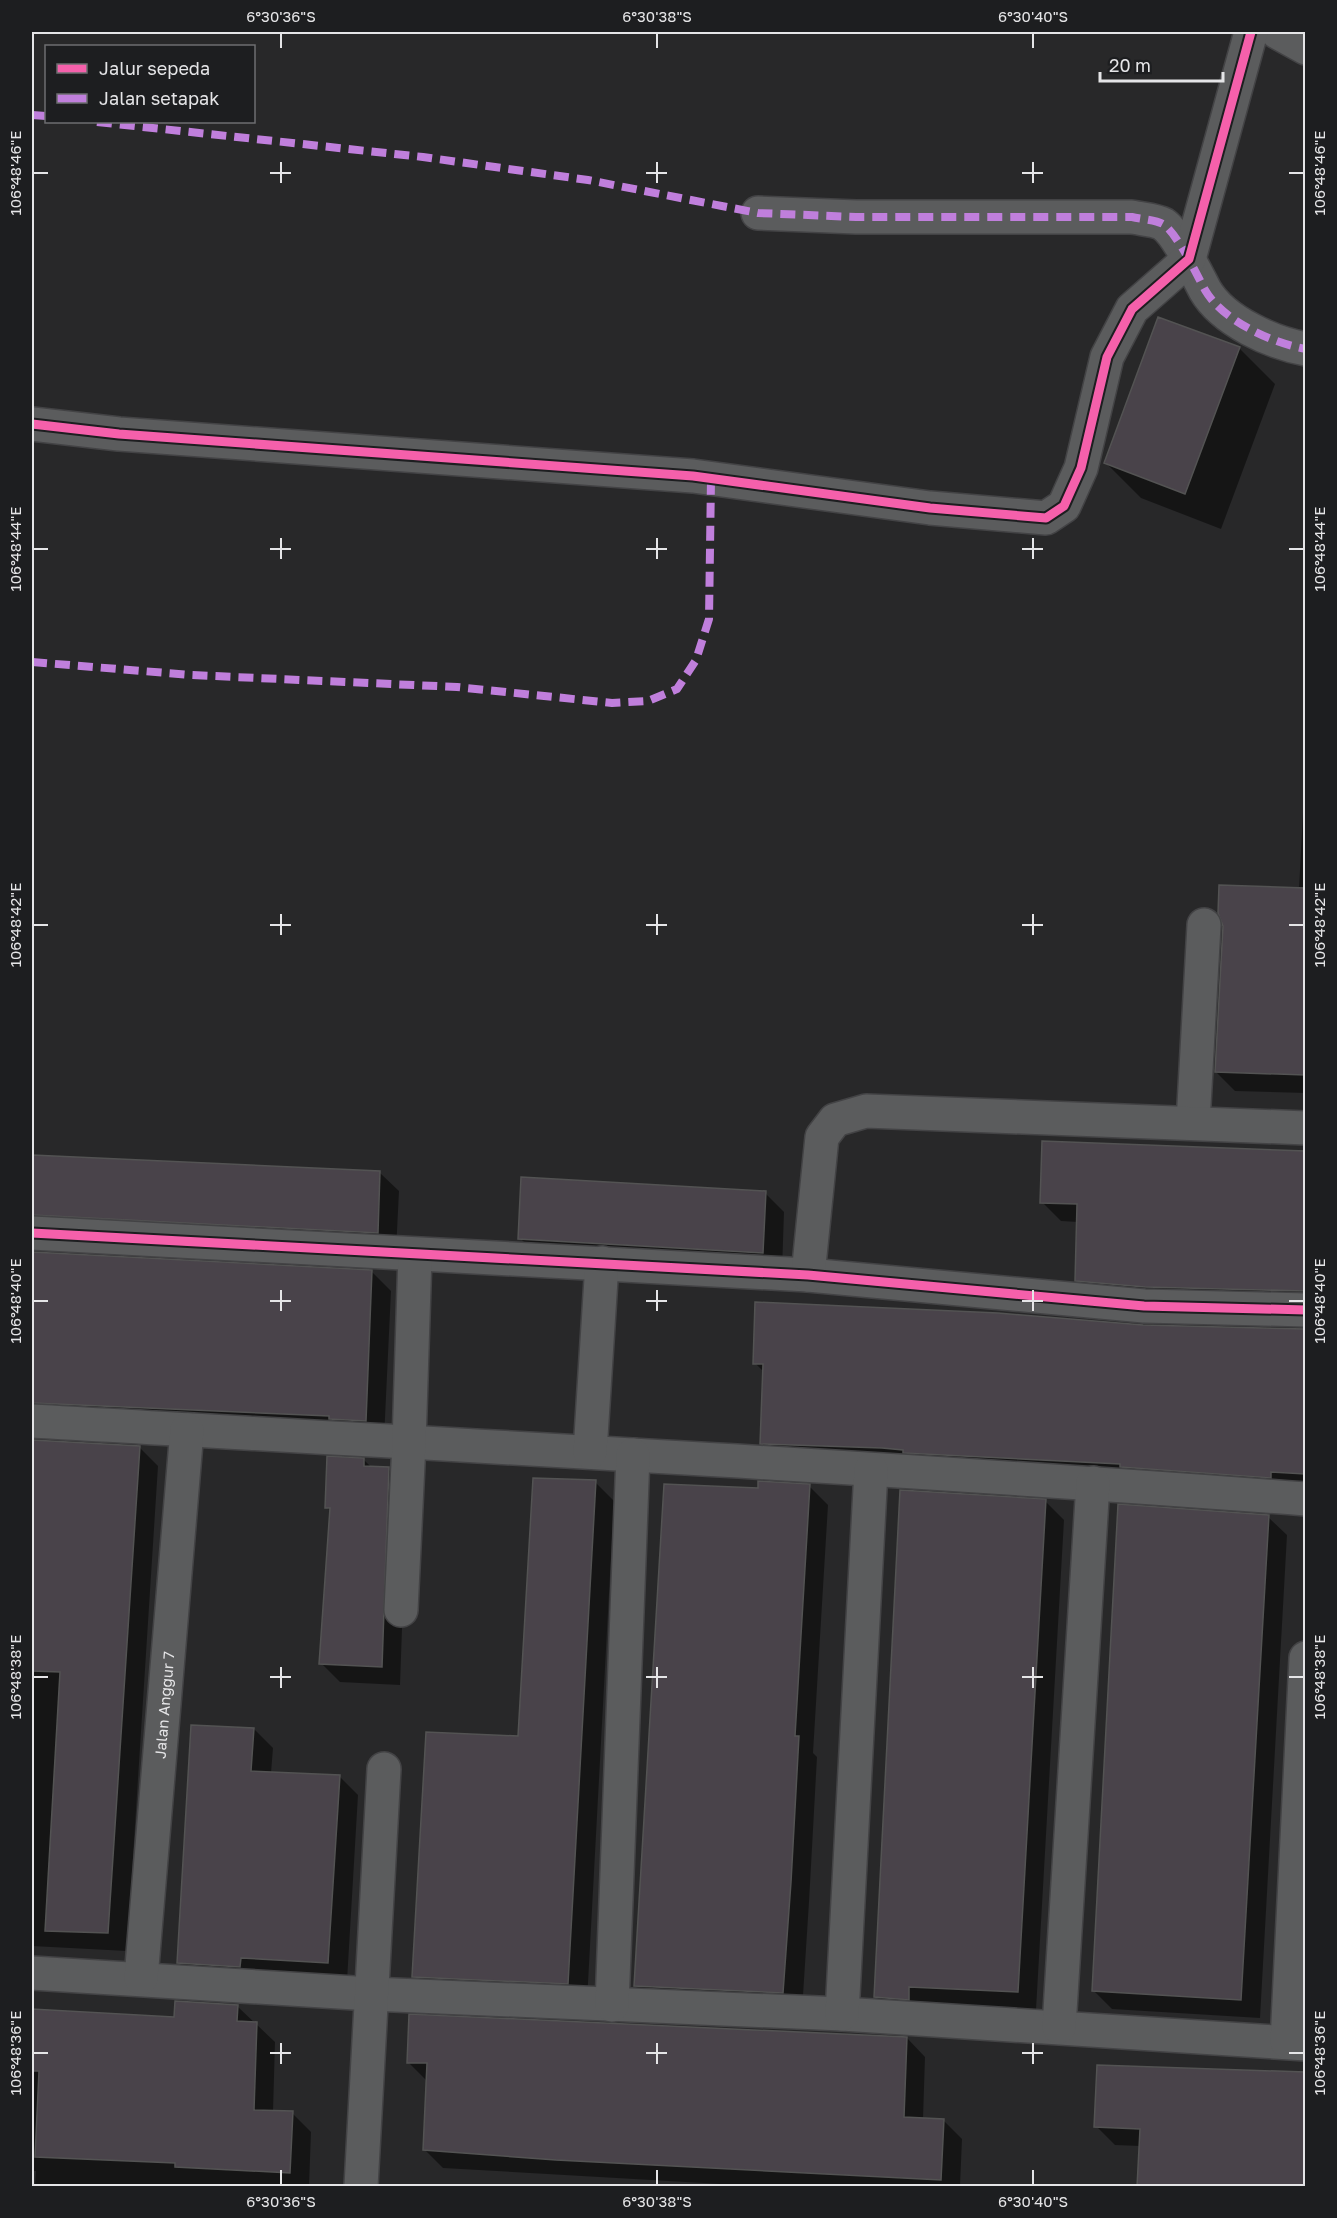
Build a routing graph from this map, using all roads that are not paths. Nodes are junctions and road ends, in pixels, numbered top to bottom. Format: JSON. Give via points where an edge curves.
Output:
{"nodes":[{"id":1,"x":1251,"y":32,"type":"edge"},
{"id":2,"x":1277,"y":32,"type":"edge"},
{"id":3,"x":1305,"y":48,"type":"edge"},
{"id":4,"x":758,"y":213,"type":"dead end"},
{"id":5,"x":1189,"y":259,"type":"junction"},
{"id":6,"x":1305,"y":349,"type":"edge"},
{"id":7,"x":32,"y":424,"type":"edge"},
{"id":8,"x":1204,"y":925,"type":"dead end"},
{"id":9,"x":1193,"y":1123,"type":"junction"},
{"id":10,"x":1305,"y":1128,"type":"edge"},
{"id":11,"x":32,"y":1233,"type":"edge"},
{"id":12,"x":415,"y":1255,"type":"junction"},
{"id":13,"x":602,"y":1263,"type":"junction"},
{"id":14,"x":808,"y":1275,"type":"junction"},
{"id":15,"x":1305,"y":1310,"type":"edge"},
{"id":16,"x":32,"y":1421,"type":"edge"},
{"id":17,"x":187,"y":1430,"type":"junction"},
{"id":18,"x":409,"y":1443,"type":"junction"},
{"id":19,"x":590,"y":1452,"type":"junction"},
{"id":20,"x":633,"y":1455,"type":"junction"},
{"id":21,"x":871,"y":1470,"type":"junction"},
{"id":22,"x":1093,"y":1483,"type":"junction"},
{"id":23,"x":1305,"y":1499,"type":"edge"},
{"id":24,"x":401,"y":1610,"type":"dead end"},
{"id":25,"x":1305,"y":1658,"type":"edge"},
{"id":26,"x":384,"y":1769,"type":"dead end"},
{"id":27,"x":32,"y":1973,"type":"edge"},
{"id":28,"x":141,"y":1978,"type":"junction"},
{"id":29,"x":372,"y":1994,"type":"junction"},
{"id":30,"x":612,"y":2005,"type":"junction"},
{"id":31,"x":842,"y":2014,"type":"junction"},
{"id":32,"x":1059,"y":2027,"type":"junction"},
{"id":33,"x":1296,"y":2043,"type":"edge"},
{"id":34,"x":361,"y":2187,"type":"edge"}],
"edges":[{"from":1,"to":5,"type":"street"},
{"from":2,"to":3,"type":"street"},
{"from":4,"to":5,"type":"street","via":[[1132,217],[1164,225]]},
{"from":5,"to":6,"type":"street","via":[[1207,293],[1239,324],[1287,346]]},
{"from":5,"to":7,"type":"street","via":[[1132,309],[1107,357],[1081,468],[1064,506],[1046,518],[930,508],[693,476],[119,434]]},
{"from":8,"to":9,"type":"street"},
{"from":9,"to":10,"type":"street"},
{"from":9,"to":14,"type":"street","via":[[866,1112],[835,1120],[822,1137]]},
{"from":11,"to":12,"type":"street"},
{"from":12,"to":13,"type":"street"},
{"from":12,"to":18,"type":"street"},
{"from":13,"to":14,"type":"street"},
{"from":13,"to":19,"type":"street"},
{"from":14,"to":15,"type":"street","via":[[1144,1306]]},
{"from":16,"to":17,"type":"street"},
{"from":17,"to":18,"type":"street"},
{"from":17,"to":28,"type":"street","name":"Jalan Anggur 7"},
{"from":18,"to":19,"type":"street"},
{"from":18,"to":24,"type":"street"},
{"from":19,"to":20,"type":"street"},
{"from":20,"to":21,"type":"street"},
{"from":20,"to":30,"type":"street"},
{"from":21,"to":22,"type":"street"},
{"from":21,"to":31,"type":"street"},
{"from":22,"to":23,"type":"street"},
{"from":22,"to":32,"type":"street"},
{"from":25,"to":33,"type":"street"},
{"from":26,"to":29,"type":"street"},
{"from":27,"to":28,"type":"street"},
{"from":28,"to":29,"type":"street"},
{"from":29,"to":30,"type":"street"},
{"from":29,"to":34,"type":"street"},
{"from":30,"to":31,"type":"street"},
{"from":31,"to":32,"type":"street"},
{"from":32,"to":33,"type":"street"}]}
